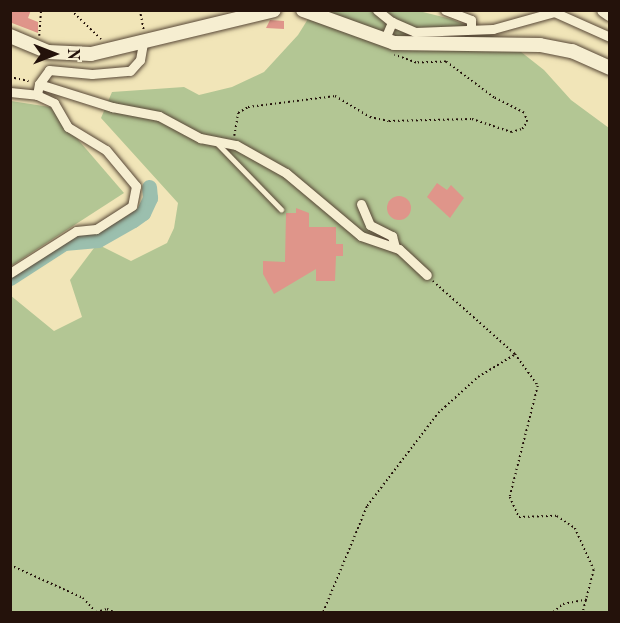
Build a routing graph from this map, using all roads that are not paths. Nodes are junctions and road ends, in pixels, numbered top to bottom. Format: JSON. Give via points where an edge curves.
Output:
{"nodes":[{"id":1,"x":274,"y":10,"type":"edge"},
{"id":2,"x":303,"y":10,"type":"edge"},
{"id":3,"x":377,"y":10,"type":"edge"},
{"id":4,"x":445,"y":10,"type":"edge"},
{"id":5,"x":604,"y":10,"type":"edge"},
{"id":6,"x":609,"y":14,"type":"edge"},
{"id":7,"x":392,"y":22,"type":"junction"},
{"id":8,"x":471,"y":28,"type":"junction"},
{"id":9,"x":10,"y":36,"type":"edge"},
{"id":10,"x":143,"y":37,"type":"junction"},
{"id":11,"x":609,"y":38,"type":"edge"},
{"id":12,"x":384,"y":41,"type":"junction"},
{"id":13,"x":609,"y":68,"type":"edge"},
{"id":14,"x":39,"y":84,"type":"junction"},
{"id":15,"x":10,"y":92,"type":"edge"},
{"id":16,"x":37,"y":95,"type":"junction"},
{"id":17,"x":214,"y":140,"type":"junction"},
{"id":18,"x":361,"y":204,"type":"dead end"},
{"id":19,"x":281,"y":209,"type":"dead end"},
{"id":20,"x":395,"y":247,"type":"junction"},
{"id":21,"x":10,"y":273,"type":"edge"},
{"id":22,"x":427,"y":275,"type":"road end"}],
"edges":[{"from":1,"to":10,"type":"street"},
{"from":2,"to":12,"type":"street"},
{"from":3,"to":7,"type":"street"},
{"from":4,"to":8,"type":"street","via":[[471,20]]},
{"from":5,"to":6,"type":"street"},
{"from":7,"to":8,"type":"street","via":[[415,32]]},
{"from":7,"to":12,"type":"street"},
{"from":8,"to":11,"type":"street","via":[[494,29],[555,12]]},
{"from":9,"to":10,"type":"street","via":[[32,47],[67,54],[91,54]]},
{"from":10,"to":14,"type":"street","via":[[140,60],[130,71],[82,74],[49,70]]},
{"from":12,"to":13,"type":"street","via":[[540,45],[573,51]]},
{"from":14,"to":16,"type":"street"},
{"from":14,"to":17,"type":"street","via":[[112,107],[159,116],[200,138]]},
{"from":15,"to":16,"type":"street"},
{"from":16,"to":21,"type":"street","via":[[54,104],[68,127],[106,150],[136,186],[132,206],[96,229],[76,231]]},
{"from":17,"to":19,"type":"lane"},
{"from":17,"to":20,"type":"street","via":[[236,145],[286,173],[361,236]]},
{"from":18,"to":20,"type":"street","via":[[370,225],[392,236]]},
{"from":20,"to":22,"type":"street"}]}
